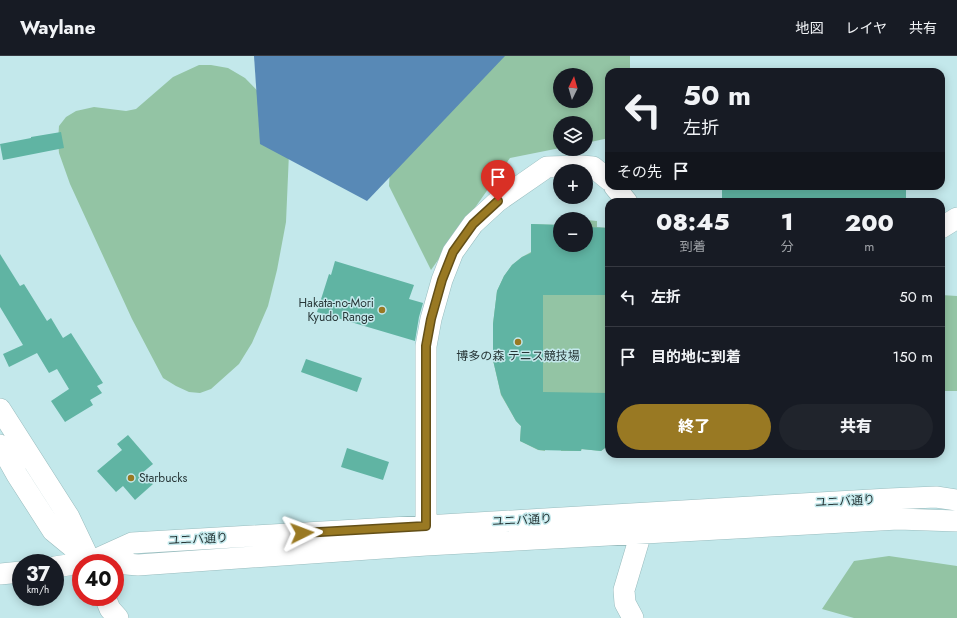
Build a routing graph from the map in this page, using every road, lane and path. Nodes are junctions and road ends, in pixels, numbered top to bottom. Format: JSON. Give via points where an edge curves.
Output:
{"nodes":[{"id":1,"x":605,"y":177,"type":"edge"},
{"id":2,"x":617,"y":190,"type":"edge"},
{"id":3,"x":624,"y":198,"type":"edge"},
{"id":4,"x":957,"y":218,"type":"edge"},
{"id":5,"x":945,"y":226,"type":"edge"},
{"id":6,"x":0,"y":408,"type":"edge"},
{"id":7,"x":0,"y":445,"type":"edge"},
{"id":8,"x":957,"y":500,"type":"edge"},
{"id":9,"x":957,"y":521,"type":"edge"},
{"id":10,"x":426,"y":526,"type":"junction"},
{"id":11,"x":641,"y":534,"type":"junction"},
{"id":12,"x":80,"y":554,"type":"edge"},
{"id":13,"x":86,"y":554,"type":"edge"},
{"id":14,"x":109,"y":554,"type":"edge"},
{"id":15,"x":124,"y":564,"type":"edge"},
{"id":16,"x":12,"y":573,"type":"edge"},
{"id":17,"x":0,"y":574,"type":"edge"},
{"id":18,"x":109,"y":606,"type":"edge"},
{"id":19,"x":118,"y":618,"type":"edge"},
{"id":20,"x":633,"y":618,"type":"edge"}],
"edges":[{"from":1,"to":10,"type":"street","via":[[593,167],[548,167],[498,201],[473,224],[453,252],[442,280],[426,346]]},
{"from":2,"to":3,"type":"street"},
{"from":4,"to":5,"type":"street"},
{"from":6,"to":13,"type":"street","via":[[69,516]]},
{"from":7,"to":12,"type":"street","via":[[16,475],[53,531]]},
{"from":8,"to":10,"type":"street","name":"ユニバ通り","via":[[936,497],[889,498]]},
{"from":9,"to":11,"type":"street","name":"ユニバ通り","via":[[898,519]]},
{"from":10,"to":14,"type":"street","name":"ユニバ通り","via":[[132,543]]},
{"from":11,"to":15,"type":"street","name":"ユニバ通り","via":[[426,545],[138,565]]},
{"from":11,"to":20,"type":"street","via":[[624,590],[625,603]]},
{"from":16,"to":17,"type":"street"},
{"from":18,"to":19,"type":"street"}]}
